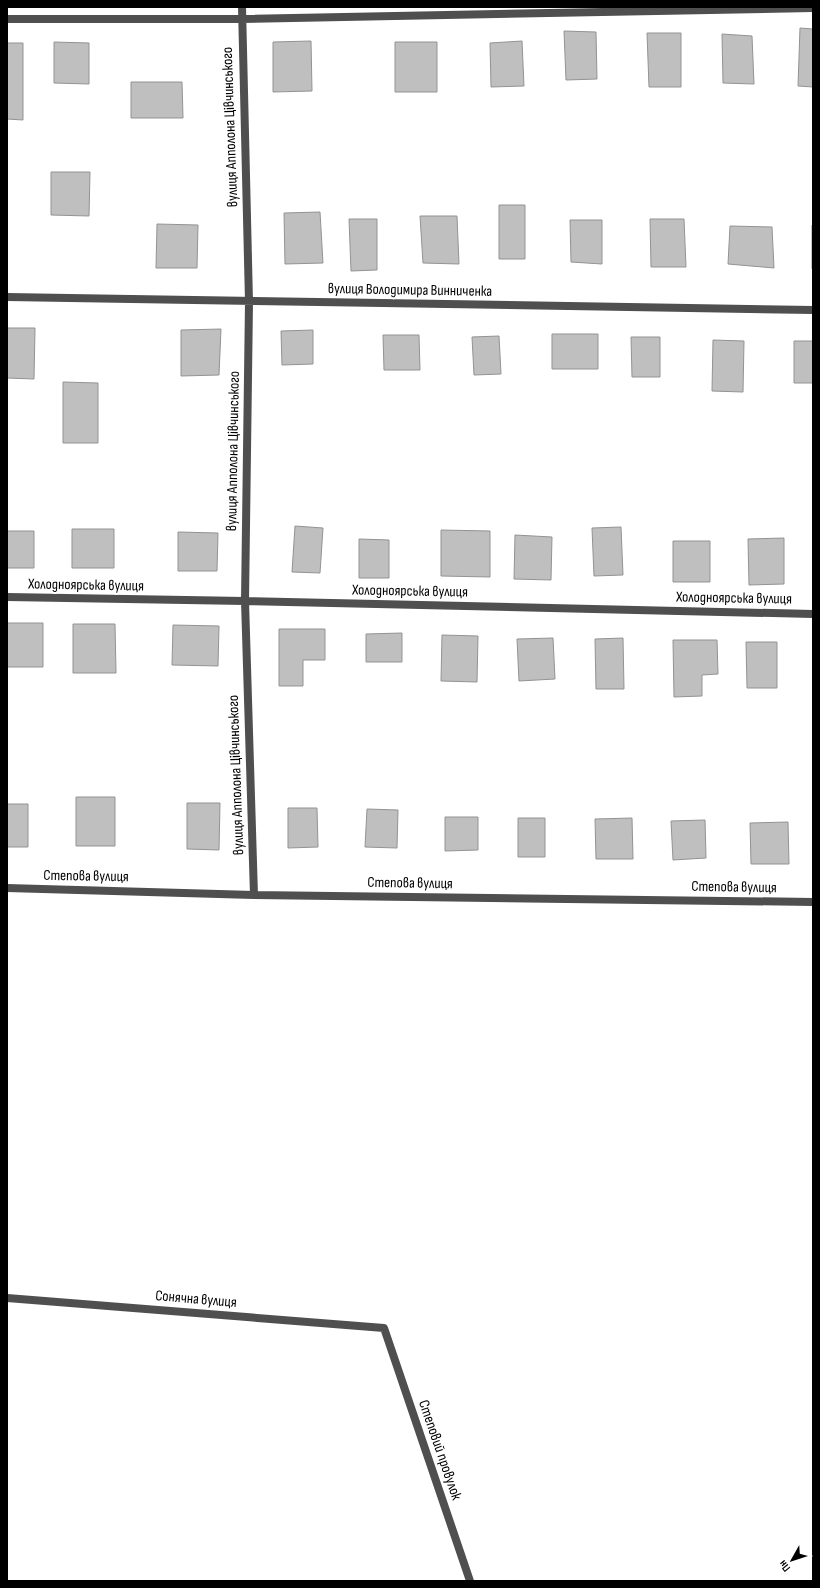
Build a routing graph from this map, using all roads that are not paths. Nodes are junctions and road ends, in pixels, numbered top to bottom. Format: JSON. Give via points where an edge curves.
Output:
{"nodes":[{"id":1,"x":242,"y":7,"type":"edge"},
{"id":2,"x":813,"y":8,"type":"edge"},
{"id":3,"x":7,"y":19,"type":"edge"},
{"id":4,"x":241,"y":19,"type":"junction"},
{"id":5,"x":7,"y":297,"type":"edge"},
{"id":6,"x":249,"y":302,"type":"junction"},
{"id":7,"x":813,"y":310,"type":"edge"},
{"id":8,"x":7,"y":597,"type":"edge"},
{"id":9,"x":245,"y":601,"type":"junction"},
{"id":10,"x":813,"y":614,"type":"edge"},
{"id":11,"x":7,"y":888,"type":"edge"},
{"id":12,"x":254,"y":895,"type":"junction"},
{"id":13,"x":813,"y":902,"type":"edge"},
{"id":14,"x":7,"y":1298,"type":"edge"},
{"id":15,"x":384,"y":1328,"type":"joint"},
{"id":16,"x":470,"y":1581,"type":"edge"}],
"edges":[{"from":1,"to":4,"type":"street","name":"вулиця Апполона Цівчинського"},
{"from":2,"to":4,"type":"street"},
{"from":3,"to":4,"type":"street"},
{"from":4,"to":6,"type":"street","name":"вулиця Апполона Цівчинського"},
{"from":5,"to":6,"type":"street","name":"вулиця Володимира Винниченка"},
{"from":6,"to":7,"type":"street","name":"вулиця Володимира Винниченка"},
{"from":6,"to":9,"type":"street","name":"вулиця Апполона Цівчинського"},
{"from":8,"to":9,"type":"street","name":"Холодноярська вулиця"},
{"from":9,"to":10,"type":"street","name":"Холодноярська вулиця"},
{"from":9,"to":12,"type":"street","name":"вулиця Апполона Цівчинського"},
{"from":11,"to":12,"type":"street","name":"Степова вулиця"},
{"from":12,"to":13,"type":"street","name":"Степова вулиця"},
{"from":14,"to":15,"type":"street","name":"Сонячна вулиця"},
{"from":15,"to":16,"type":"street","name":"Степовий провулок"}]}
